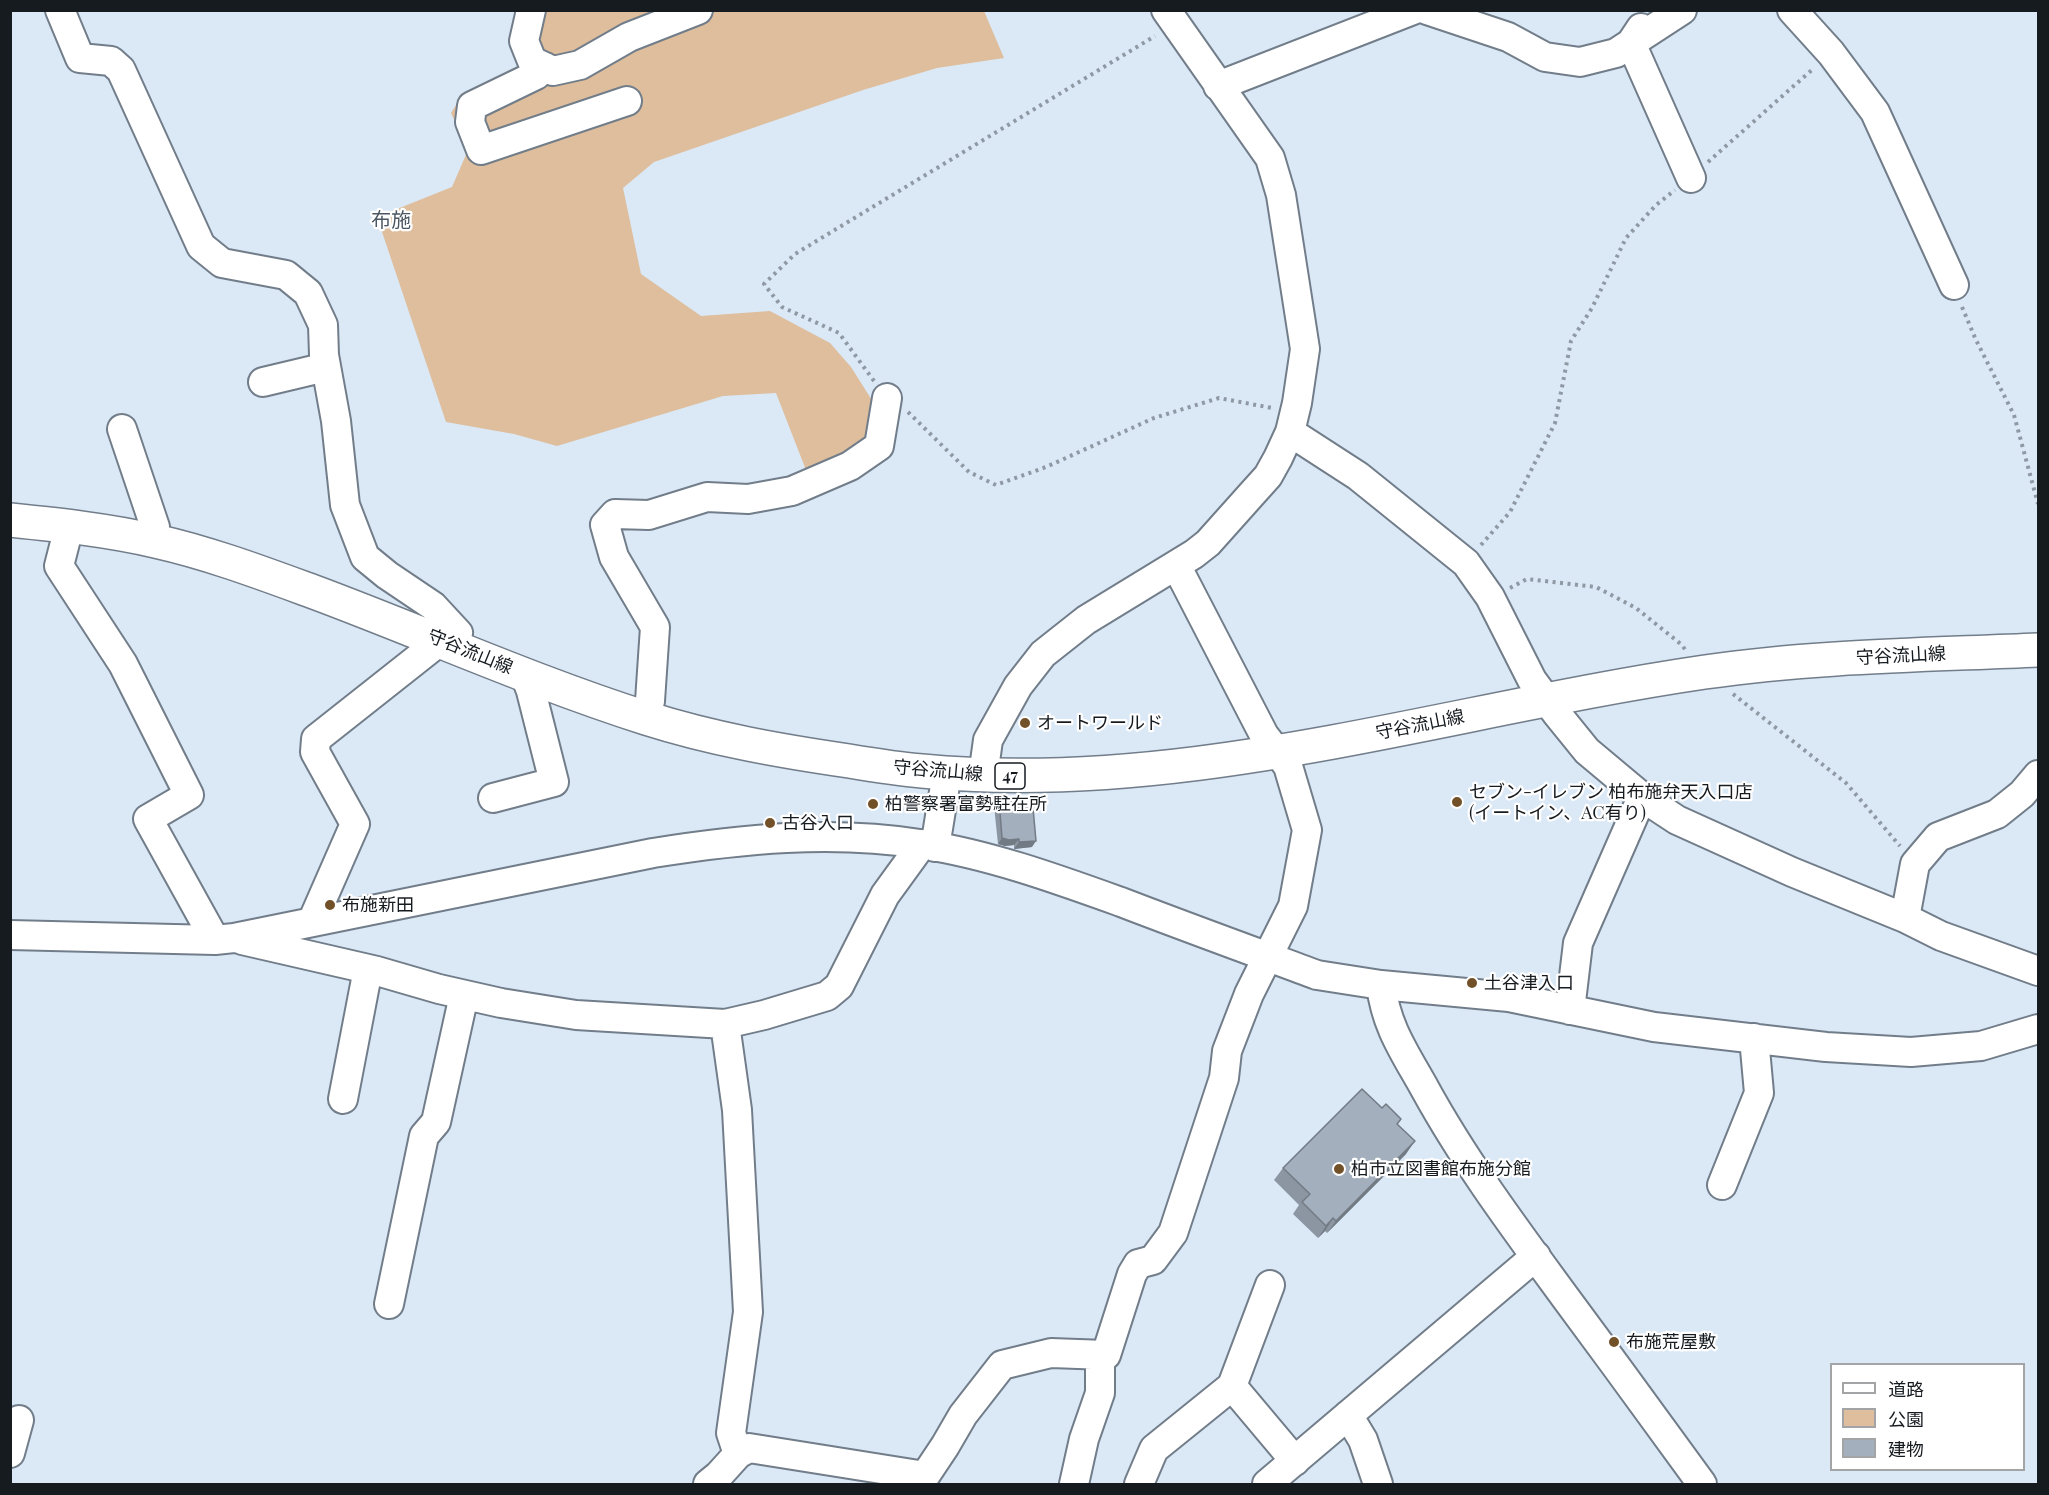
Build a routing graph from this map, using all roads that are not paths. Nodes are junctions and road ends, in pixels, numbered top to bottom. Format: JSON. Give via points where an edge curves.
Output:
{"nodes":[{"id":1,"x":60,"y":10,"type":"edge"},
{"id":2,"x":531,"y":10,"type":"edge"},
{"id":3,"x":698,"y":10,"type":"edge"},
{"id":4,"x":1413,"y":10,"type":"edge"},
{"id":5,"x":1427,"y":10,"type":"edge"},
{"id":6,"x":1652,"y":10,"type":"edge"},
{"id":7,"x":1682,"y":10,"type":"edge"},
{"id":8,"x":1792,"y":10,"type":"edge"},
{"id":9,"x":1171,"y":17,"type":"edge"},
{"id":10,"x":1631,"y":44,"type":"junction"},
{"id":11,"x":545,"y":67,"type":"junction"},
{"id":12,"x":1218,"y":86,"type":"junction"},
{"id":13,"x":627,"y":101,"type":"dead end"},
{"id":14,"x":1690,"y":178,"type":"road end"},
{"id":15,"x":1954,"y":285,"type":"road end"},
{"id":16,"x":326,"y":367,"type":"junction"},
{"id":17,"x":263,"y":382,"type":"dead end"},
{"id":18,"x":887,"y":398,"type":"road end"},
{"id":19,"x":1292,"y":422,"type":"junction"},
{"id":20,"x":122,"y":429,"type":"dead end"},
{"id":21,"x":10,"y":520,"type":"edge"},
{"id":22,"x":69,"y":527,"type":"junction"},
{"id":23,"x":155,"y":540,"type":"junction"},
{"id":24,"x":1176,"y":565,"type":"junction"},
{"id":25,"x":447,"y":643,"type":"junction"},
{"id":26,"x":2038,"y":650,"type":"edge"},
{"id":27,"x":525,"y":675,"type":"junction"},
{"id":28,"x":1547,"y":700,"type":"junction"},
{"id":29,"x":646,"y":718,"type":"junction"},
{"id":30,"x":1276,"y":752,"type":"junction"},
{"id":31,"x":947,"y":773,"type":"junction"},
{"id":32,"x":2038,"y":775,"type":"edge"},
{"id":33,"x":983,"y":776,"type":"junction"},
{"id":34,"x":1642,"y":797,"type":"junction"},
{"id":35,"x":493,"y":798,"type":"dead end"},
{"id":36,"x":928,"y":845,"type":"junction"},
{"id":37,"x":1905,"y":918,"type":"junction"},
{"id":38,"x":312,"y":922,"type":"junction"},
{"id":39,"x":10,"y":935,"type":"edge"},
{"id":40,"x":224,"y":939,"type":"junction"},
{"id":41,"x":1267,"y":957,"type":"junction"},
{"id":42,"x":368,"y":969,"type":"junction"},
{"id":43,"x":2038,"y":971,"type":"edge"},
{"id":44,"x":1381,"y":985,"type":"junction"},
{"id":45,"x":464,"y":995,"type":"junction"},
{"id":46,"x":1570,"y":1010,"type":"junction"},
{"id":47,"x":725,"y":1024,"type":"junction"},
{"id":48,"x":2038,"y":1029,"type":"edge"},
{"id":49,"x":1754,"y":1038,"type":"junction"},
{"id":50,"x":343,"y":1099,"type":"dead end"},
{"id":51,"x":1722,"y":1185,"type":"dead end"},
{"id":52,"x":1536,"y":1256,"type":"junction"},
{"id":53,"x":1270,"y":1285,"type":"dead end"},
{"id":54,"x":389,"y":1304,"type":"dead end"},
{"id":55,"x":1100,"y":1355,"type":"junction"},
{"id":56,"x":1232,"y":1386,"type":"junction"},
{"id":57,"x":1348,"y":1415,"type":"junction"},
{"id":58,"x":20,"y":1420,"type":"dead end"},
{"id":59,"x":10,"y":1453,"type":"edge"},
{"id":60,"x":738,"y":1454,"type":"junction"},
{"id":61,"x":1296,"y":1461,"type":"junction"},
{"id":62,"x":708,"y":1485,"type":"edge"},
{"id":63,"x":1074,"y":1485,"type":"edge"},
{"id":64,"x":1139,"y":1485,"type":"edge"},
{"id":65,"x":1267,"y":1485,"type":"edge"},
{"id":66,"x":1378,"y":1485,"type":"edge"},
{"id":67,"x":1702,"y":1485,"type":"edge"}],
"edges":[{"from":1,"to":16,"type":"street","via":[[80,58],[111,61],[121,70],[201,246],[222,263],[286,275],[308,293],[323,325]]},
{"from":2,"to":11,"type":"street","via":[[524,41],[532,61]]},
{"from":3,"to":11,"type":"street","via":[[629,37],[580,64],[553,71]]},
{"from":4,"to":12,"type":"street"},
{"from":5,"to":10,"type":"street","via":[[1508,37],[1545,57],[1580,62],[1616,53]]},
{"from":6,"to":10,"type":"street"},
{"from":7,"to":10,"type":"street"},
{"from":8,"to":15,"type":"street","via":[[1831,53],[1875,112]]},
{"from":9,"to":12,"type":"street"},
{"from":10,"to":14,"type":"street"},
{"from":11,"to":13,"type":"street","via":[[472,106],[470,122],[481,150]]},
{"from":12,"to":19,"type":"street","via":[[1270,158],[1281,195],[1305,349]]},
{"from":16,"to":17,"type":"street"},
{"from":16,"to":25,"type":"street","via":[[345,504],[365,557],[433,606],[458,633]]},
{"from":18,"to":29,"type":"street","via":[[879,446],[850,466],[792,491],[748,499],[707,497],[649,515],[615,514],[605,525],[614,557],[655,627]]},
{"from":19,"to":24,"type":"street","via":[[1268,476],[1208,543]]},
{"from":19,"to":28,"type":"street","via":[[1466,563],[1490,597],[1532,680]]},
{"from":20,"to":23,"type":"street","via":[[155,527]]},
{"from":21,"to":22,"type":"main road","name":"守谷流山線","number":"47"},
{"from":22,"to":23,"type":"main road","name":"守谷流山線","number":"47"},
{"from":22,"to":40,"type":"street","via":[[59,566],[123,664],[189,795],[148,819]]},
{"from":23,"to":25,"type":"main road","name":"守谷流山線","number":"47","via":[[285,581]]},
{"from":24,"to":30,"type":"street"},
{"from":24,"to":33,"type":"street","via":[[1086,620],[1043,654],[1018,686],[988,740]]},
{"from":25,"to":27,"type":"main road","name":"守谷流山線","number":"47"},
{"from":25,"to":38,"type":"street","via":[[316,739],[315,752],[355,824]]},
{"from":26,"to":28,"type":"main road","name":"守谷流山線","number":"47","via":[[1761,665]]},
{"from":27,"to":29,"type":"main road","name":"守谷流山線","number":"47"},
{"from":27,"to":35,"type":"street","via":[[554,782]]},
{"from":28,"to":30,"type":"main road","name":"守谷流山線","number":"47"},
{"from":28,"to":34,"type":"street","via":[[1587,751]]},
{"from":29,"to":31,"type":"main road","name":"守谷流山線","number":"47","via":[[744,744]]},
{"from":30,"to":33,"type":"main road","name":"守谷流山線","number":"47","via":[[1083,775]]},
{"from":30,"to":41,"type":"street","via":[[1288,766],[1307,830],[1293,906]]},
{"from":31,"to":33,"type":"main road","name":"守谷流山線","number":"47"},
{"from":31,"to":36,"type":"street"},
{"from":32,"to":37,"type":"street","via":[[1997,814],[1938,837],[1915,864]]},
{"from":34,"to":37,"type":"street","via":[[1677,820]]},
{"from":34,"to":46,"type":"street","via":[[1578,943]]},
{"from":36,"to":38,"type":"street","via":[[798,836],[702,845]]},
{"from":36,"to":41,"type":"street","via":[[1057,880]]},
{"from":36,"to":47,"type":"street","via":[[885,895],[839,986],[827,996]]},
{"from":37,"to":43,"type":"street","via":[[1941,936]]},
{"from":38,"to":40,"type":"street"},
{"from":39,"to":40,"type":"street"},
{"from":40,"to":42,"type":"street"},
{"from":41,"to":44,"type":"street","via":[[1317,975]]},
{"from":41,"to":55,"type":"street","via":[[1227,1051],[1224,1078],[1173,1233],[1153,1260],[1138,1264],[1132,1274],[1106,1355]]},
{"from":42,"to":45,"type":"street"},
{"from":42,"to":50,"type":"street"},
{"from":44,"to":46,"type":"street","via":[[1509,997]]},
{"from":44,"to":52,"type":"street","via":[[1389,1024],[1438,1114]]},
{"from":45,"to":47,"type":"street","via":[[576,1015]]},
{"from":45,"to":54,"type":"street","via":[[436,1122],[424,1136]]},
{"from":46,"to":49,"type":"street","via":[[1654,1027]]},
{"from":47,"to":60,"type":"street","via":[[737,1110],[748,1312],[731,1433]]},
{"from":48,"to":49,"type":"street","via":[[1981,1046],[1911,1052]]},
{"from":49,"to":51,"type":"street","via":[[1759,1093]]},
{"from":52,"to":57,"type":"street"},
{"from":52,"to":67,"type":"street"},
{"from":53,"to":56,"type":"street"},
{"from":55,"to":60,"type":"street","via":[[1051,1353],[1002,1365],[963,1414],[925,1476],[749,1448]]},
{"from":55,"to":63,"type":"street","via":[[1100,1393]]},
{"from":56,"to":61,"type":"street"},
{"from":56,"to":64,"type":"street","via":[[1155,1449]]},
{"from":57,"to":61,"type":"street"},
{"from":57,"to":66,"type":"street","via":[[1364,1440]]},
{"from":58,"to":59,"type":"street"},
{"from":60,"to":62,"type":"street"},
{"from":61,"to":65,"type":"street"}]}
